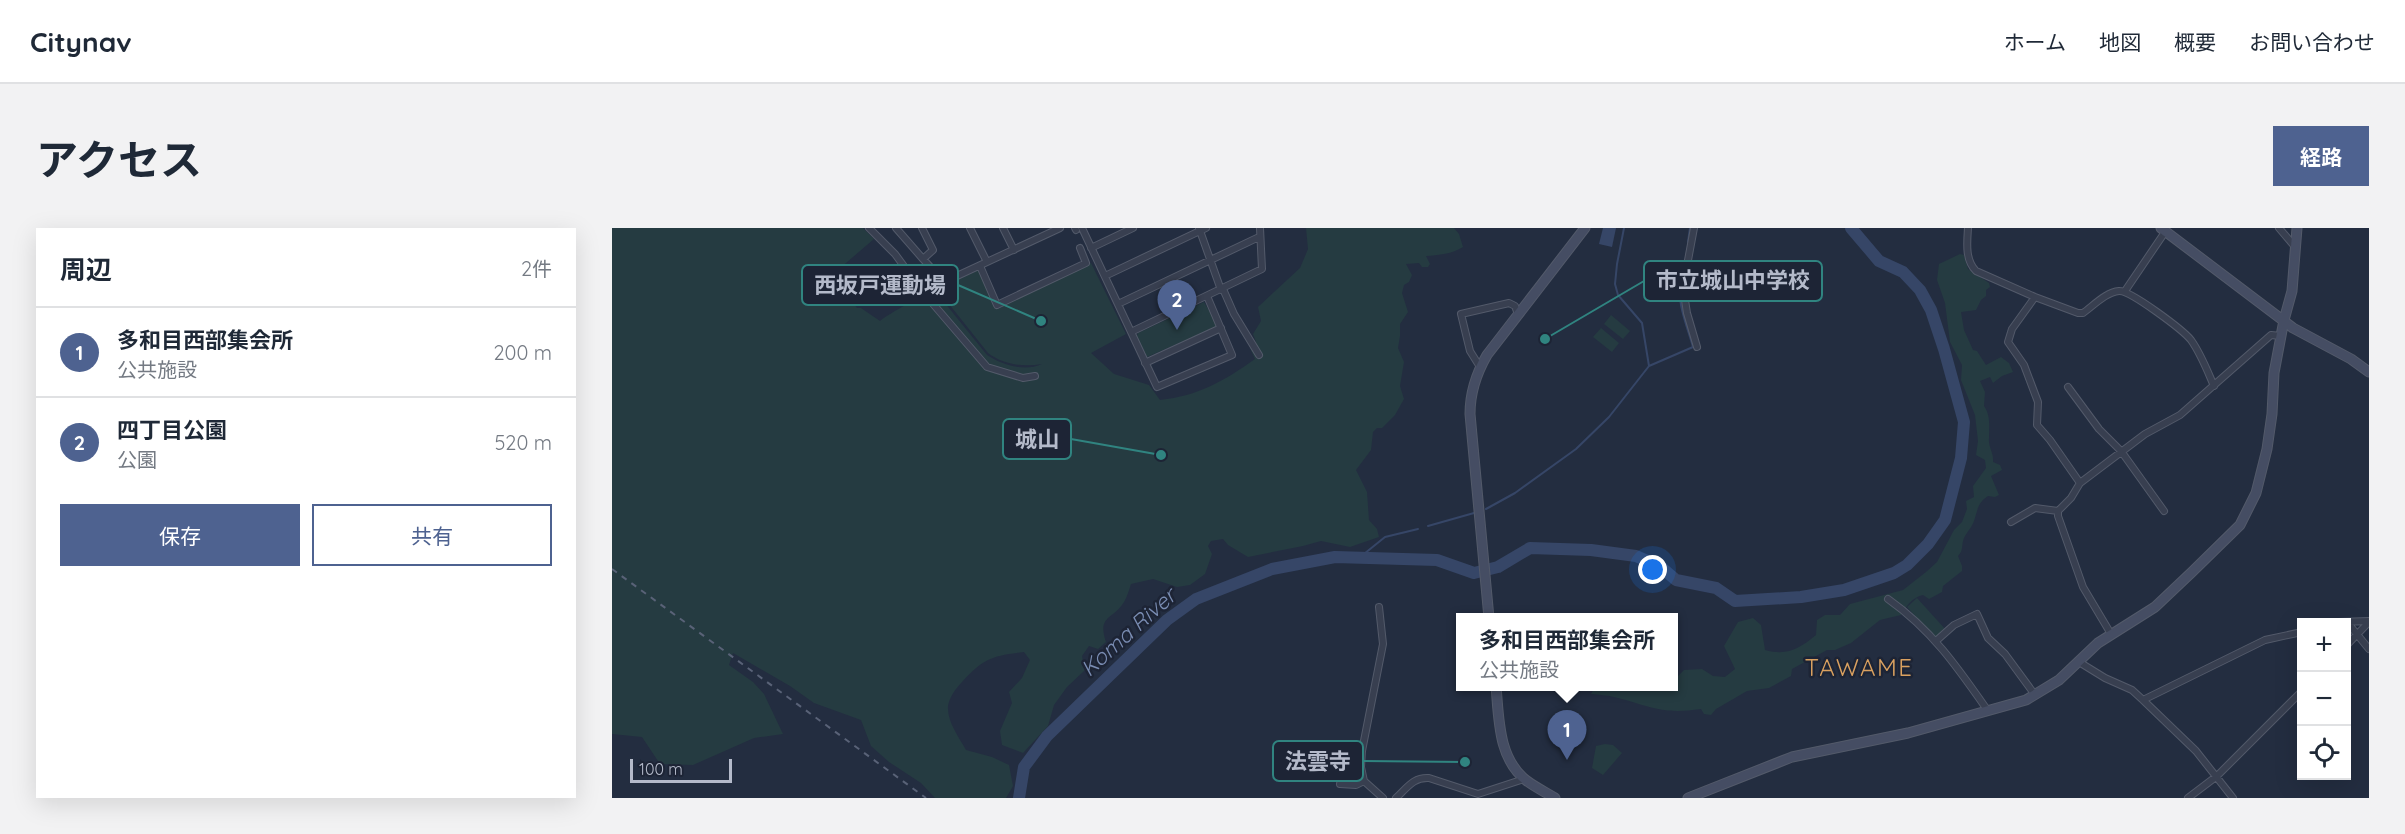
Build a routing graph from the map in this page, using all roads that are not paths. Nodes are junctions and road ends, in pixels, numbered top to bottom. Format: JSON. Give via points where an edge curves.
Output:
{"nodes":[{"id":1,"x":869,"y":228,"type":"edge"},
{"id":2,"x":896,"y":228,"type":"edge"},
{"id":3,"x":922,"y":228,"type":"edge"},
{"id":4,"x":970,"y":228,"type":"edge"},
{"id":5,"x":1003,"y":228,"type":"edge"},
{"id":6,"x":1037,"y":228,"type":"edge"},
{"id":7,"x":1060,"y":228,"type":"edge"},
{"id":8,"x":1133,"y":228,"type":"edge"},
{"id":9,"x":1260,"y":228,"type":"edge"},
{"id":10,"x":1585,"y":228,"type":"edge"},
{"id":11,"x":1694,"y":228,"type":"edge"},
{"id":12,"x":1968,"y":228,"type":"edge"},
{"id":13,"x":2279,"y":228,"type":"edge"},
{"id":14,"x":2297,"y":228,"type":"edge"},
{"id":15,"x":1077,"y":229,"type":"edge"},
{"id":16,"x":1202,"y":229,"type":"edge"},
{"id":17,"x":2164,"y":229,"type":"edge"},
{"id":18,"x":1041,"y":237,"type":"junction"},
{"id":19,"x":1259,"y":237,"type":"junction"},
{"id":20,"x":1080,"y":248,"type":"dead end"},
{"id":21,"x":1091,"y":248,"type":"junction"},
{"id":22,"x":2297,"y":249,"type":"junction"},
{"id":23,"x":1014,"y":250,"type":"junction"},
{"id":24,"x":923,"y":259,"type":"junction"},
{"id":25,"x":1210,"y":260,"type":"junction"},
{"id":26,"x":987,"y":262,"type":"junction"},
{"id":27,"x":980,"y":266,"type":"junction"},
{"id":28,"x":1105,"y":276,"type":"junction"},
{"id":29,"x":1222,"y":290,"type":"junction"},
{"id":30,"x":2125,"y":291,"type":"junction"},
{"id":31,"x":1207,"y":296,"type":"junction"},
{"id":32,"x":2035,"y":297,"type":"junction"},
{"id":33,"x":1118,"y":304,"type":"junction"},
{"id":34,"x":1518,"y":314,"type":"junction"},
{"id":35,"x":2284,"y":320,"type":"junction"},
{"id":36,"x":1221,"y":328,"type":"junction"},
{"id":37,"x":1131,"y":332,"type":"junction"},
{"id":38,"x":2281,"y":336,"type":"junction"},
{"id":39,"x":1697,"y":347,"type":"dead end"},
{"id":40,"x":1259,"y":355,"type":"dead end"},
{"id":41,"x":1145,"y":363,"type":"junction"},
{"id":42,"x":1479,"y":367,"type":"junction"},
{"id":43,"x":2369,"y":372,"type":"edge"},
{"id":44,"x":1035,"y":376,"type":"dead end"},
{"id":45,"x":2214,"y":386,"type":"junction"},
{"id":46,"x":2068,"y":387,"type":"dead end"},
{"id":47,"x":2121,"y":451,"type":"junction"},
{"id":48,"x":2080,"y":483,"type":"junction"},
{"id":49,"x":2058,"y":511,"type":"junction"},
{"id":50,"x":2164,"y":511,"type":"dead end"},
{"id":51,"x":2011,"y":522,"type":"dead end"},
{"id":52,"x":1888,"y":599,"type":"dead end"},
{"id":53,"x":1378,"y":607,"type":"dead end"},
{"id":54,"x":1490,"y":613,"type":"edge"},
{"id":55,"x":2351,"y":621,"type":"edge"},
{"id":56,"x":2369,"y":622,"type":"edge"},
{"id":57,"x":2351,"y":627,"type":"edge"},
{"id":58,"x":2297,"y":633,"type":"edge"},
{"id":59,"x":2111,"y":634,"type":"junction"},
{"id":60,"x":2357,"y":635,"type":"junction"},
{"id":61,"x":1936,"y":641,"type":"junction"},
{"id":62,"x":2351,"y":641,"type":"edge"},
{"id":63,"x":2369,"y":649,"type":"edge"},
{"id":64,"x":2079,"y":662,"type":"junction"},
{"id":65,"x":1496,"y":691,"type":"edge"},
{"id":66,"x":2035,"y":695,"type":"junction"},
{"id":67,"x":2297,"y":695,"type":"edge"},
{"id":68,"x":2143,"y":699,"type":"junction"},
{"id":69,"x":1989,"y":712,"type":"junction"},
{"id":70,"x":2217,"y":776,"type":"junction"},
{"id":71,"x":1524,"y":779,"type":"junction"},
{"id":72,"x":1364,"y":781,"type":"junction"},
{"id":73,"x":1340,"y":784,"type":"dead end"},
{"id":74,"x":1476,"y":796,"type":"edge"},
{"id":75,"x":1383,"y":798,"type":"edge"},
{"id":76,"x":1396,"y":798,"type":"edge"},
{"id":77,"x":1554,"y":798,"type":"edge"},
{"id":78,"x":1688,"y":798,"type":"edge"},
{"id":79,"x":2188,"y":798,"type":"edge"},
{"id":80,"x":2233,"y":798,"type":"edge"}],
"edges":[{"from":1,"to":44,"type":"street","via":[[987,367],[1023,378]]},
{"from":2,"to":24,"type":"street"},
{"from":3,"to":24,"type":"street","via":[[933,250]]},
{"from":4,"to":26,"type":"street"},
{"from":5,"to":23,"type":"street"},
{"from":6,"to":18,"type":"street"},
{"from":7,"to":18,"type":"street"},
{"from":8,"to":21,"type":"street"},
{"from":9,"to":19,"type":"street"},
{"from":10,"to":34,"type":"street"},
{"from":11,"to":39,"type":"street","via":[[1683,287]]},
{"from":12,"to":32,"type":"street","via":[[1970,265]]},
{"from":13,"to":22,"type":"street"},
{"from":14,"to":22,"type":"street"},
{"from":15,"to":21,"type":"street"},
{"from":16,"to":25,"type":"street"},
{"from":16,"to":28,"type":"street"},
{"from":17,"to":30,"type":"street"},
{"from":17,"to":35,"type":"street"},
{"from":18,"to":23,"type":"street"},
{"from":19,"to":25,"type":"street"},
{"from":19,"to":29,"type":"street","via":[[1262,269]]},
{"from":20,"to":27,"type":"street","via":[[1086,263],[997,305]]},
{"from":21,"to":28,"type":"street"},
{"from":22,"to":35,"type":"street"},
{"from":23,"to":26,"type":"street"},
{"from":24,"to":27,"type":"street","via":[[944,282]]},
{"from":25,"to":29,"type":"street"},
{"from":25,"to":33,"type":"street"},
{"from":26,"to":27,"type":"street"},
{"from":28,"to":33,"type":"street"},
{"from":29,"to":31,"type":"street"},
{"from":29,"to":40,"type":"street"},
{"from":30,"to":32,"type":"street","via":[[2111,293],[2083,313]]},
{"from":30,"to":45,"type":"street","via":[[2189,338]]},
{"from":31,"to":36,"type":"street"},
{"from":31,"to":37,"type":"street"},
{"from":32,"to":48,"type":"street","via":[[2012,329],[2008,342],[2024,365],[2038,402],[2037,424]]},
{"from":33,"to":37,"type":"street"},
{"from":34,"to":42,"type":"street"},
{"from":34,"to":42,"type":"street","via":[[1509,303],[1461,314],[1470,351]]},
{"from":35,"to":38,"type":"street"},
{"from":35,"to":43,"type":"street"},
{"from":36,"to":41,"type":"street"},
{"from":36,"to":41,"type":"street","via":[[1232,355],[1157,387]]},
{"from":37,"to":41,"type":"street"},
{"from":38,"to":45,"type":"street","via":[[2271,335]]},
{"from":38,"to":59,"type":"street","via":[[2267,449],[2246,515],[2232,534],[2155,607]]},
{"from":42,"to":54,"type":"street","via":[[1470,402]]},
{"from":45,"to":47,"type":"street","via":[[2180,415]]},
{"from":46,"to":47,"type":"street"},
{"from":47,"to":48,"type":"street"},
{"from":47,"to":50,"type":"street"},
{"from":48,"to":49,"type":"street"},
{"from":49,"to":51,"type":"street","via":[[2035,508]]},
{"from":49,"to":59,"type":"street","via":[[2083,587]]},
{"from":52,"to":61,"type":"street","via":[[1914,617]]},
{"from":53,"to":72,"type":"street","via":[[1383,644],[1362,751]]},
{"from":55,"to":56,"type":"street"},
{"from":56,"to":60,"type":"street"},
{"from":57,"to":60,"type":"street"},
{"from":58,"to":68,"type":"street","via":[[2265,640]]},
{"from":59,"to":64,"type":"street"},
{"from":60,"to":62,"type":"street"},
{"from":60,"to":63,"type":"street"},
{"from":61,"to":66,"type":"street","via":[[1954,625],[1977,614],[1988,638]]},
{"from":61,"to":69,"type":"street"},
{"from":64,"to":66,"type":"street"},
{"from":64,"to":68,"type":"street"},
{"from":65,"to":71,"type":"street","via":[[1502,743]]},
{"from":66,"to":69,"type":"street"},
{"from":67,"to":70,"type":"street"},
{"from":68,"to":70,"type":"street"},
{"from":69,"to":78,"type":"street","via":[[1908,734],[1792,757]]},
{"from":70,"to":79,"type":"street"},
{"from":70,"to":80,"type":"street"},
{"from":71,"to":74,"type":"street"},
{"from":71,"to":77,"type":"street"},
{"from":72,"to":73,"type":"street"},
{"from":72,"to":75,"type":"street"},
{"from":74,"to":76,"type":"street","via":[[1421,777]]}]}
